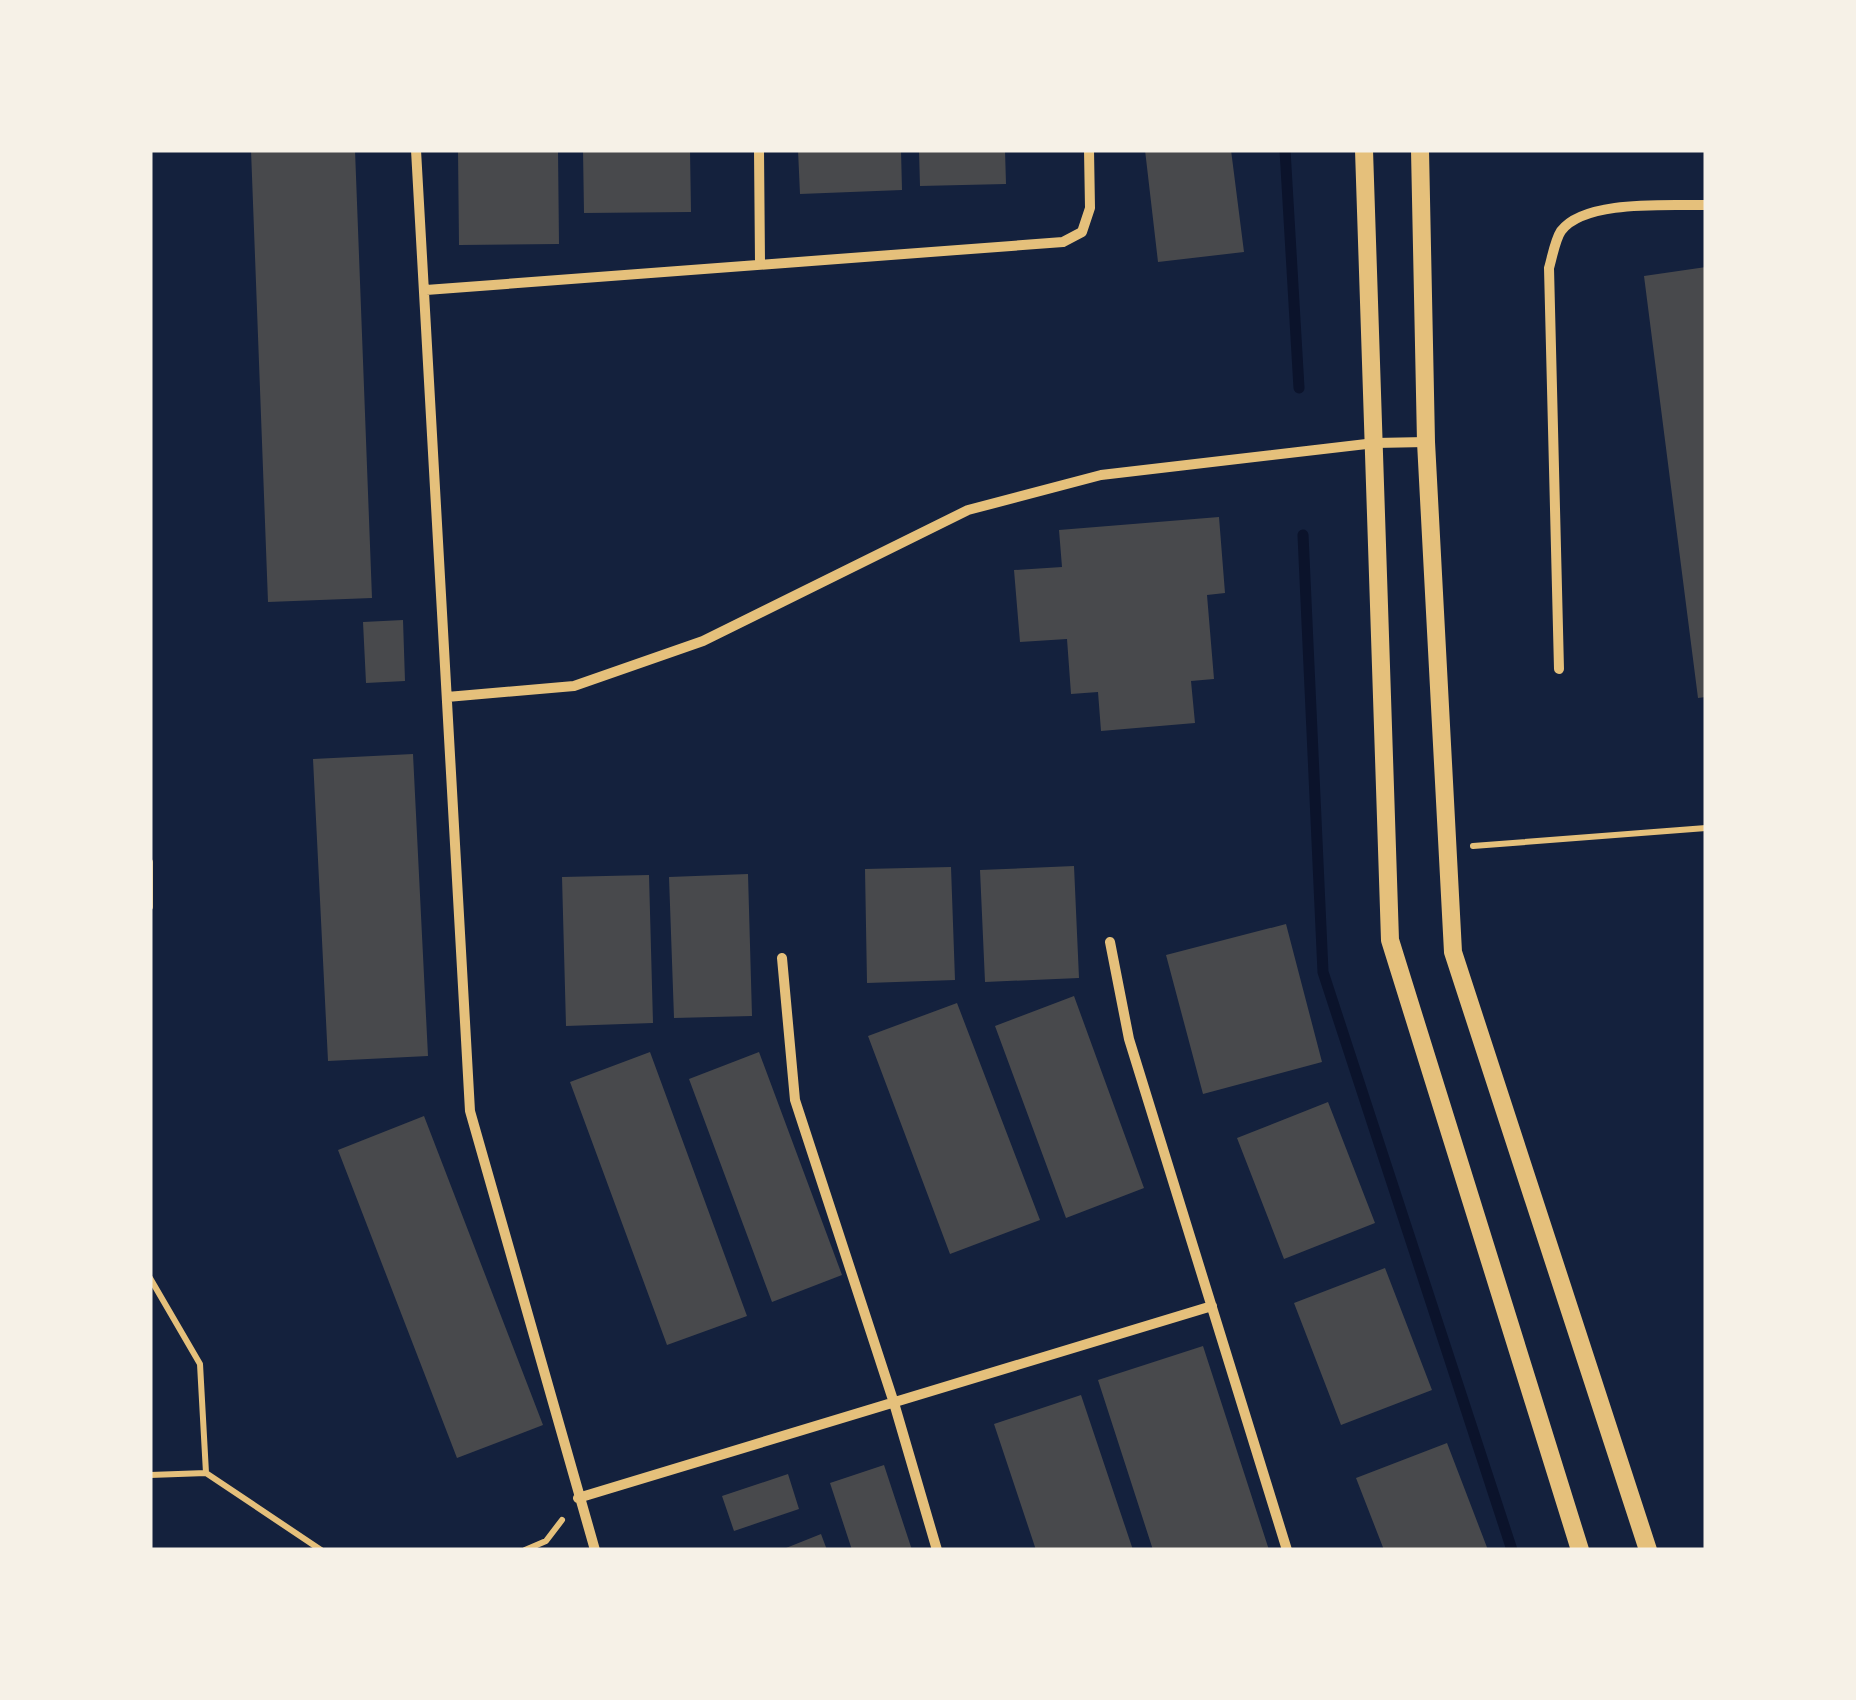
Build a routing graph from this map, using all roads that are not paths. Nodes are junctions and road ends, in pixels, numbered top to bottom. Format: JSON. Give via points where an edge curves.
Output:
{"nodes":[{"id":1,"x":416,"y":150,"type":"edge"},
{"id":2,"x":759,"y":150,"type":"edge"},
{"id":3,"x":1088,"y":150,"type":"edge"},
{"id":4,"x":1364,"y":150,"type":"edge"},
{"id":5,"x":1420,"y":150,"type":"edge"},
{"id":6,"x":1706,"y":206,"type":"edge"},
{"id":7,"x":760,"y":263,"type":"junction"},
{"id":8,"x":426,"y":290,"type":"junction"},
{"id":9,"x":1426,"y":442,"type":"junction"},
{"id":10,"x":1375,"y":443,"type":"junction"},
{"id":11,"x":1559,"y":669,"type":"dead end"},
{"id":12,"x":447,"y":697,"type":"junction"},
{"id":13,"x":1110,"y":942,"type":"dead end"},
{"id":14,"x":782,"y":958,"type":"dead end"},
{"id":15,"x":1212,"y":1306,"type":"junction"},
{"id":16,"x":894,"y":1402,"type":"junction"},
{"id":17,"x":578,"y":1498,"type":"junction"},
{"id":18,"x":595,"y":1550,"type":"edge"},
{"id":19,"x":937,"y":1550,"type":"edge"},
{"id":20,"x":1287,"y":1550,"type":"edge"},
{"id":21,"x":1580,"y":1550,"type":"edge"},
{"id":22,"x":1648,"y":1550,"type":"edge"}],
"edges":[{"from":1,"to":8,"type":"street"},
{"from":2,"to":7,"type":"street"},
{"from":3,"to":7,"type":"street","via":[[1090,208],[1082,232],[1063,242]]},
{"from":4,"to":10,"type":"street"},
{"from":5,"to":9,"type":"street"},
{"from":6,"to":11,"type":"street","via":[[1585,213],[1561,231],[1549,268]]},
{"from":7,"to":8,"type":"street"},
{"from":8,"to":12,"type":"street"},
{"from":9,"to":10,"type":"street"},
{"from":9,"to":22,"type":"street","via":[[1453,952]]},
{"from":10,"to":12,"type":"street","via":[[1102,475],[968,510],[703,641],[574,686]]},
{"from":10,"to":21,"type":"street","via":[[1390,940]]},
{"from":12,"to":17,"type":"street","via":[[470,1111]]},
{"from":13,"to":15,"type":"street","via":[[1129,1038]]},
{"from":14,"to":16,"type":"street","via":[[794,1100]]},
{"from":15,"to":16,"type":"street"},
{"from":15,"to":20,"type":"street"},
{"from":16,"to":17,"type":"street"},
{"from":16,"to":19,"type":"street"},
{"from":17,"to":18,"type":"street"}]}
